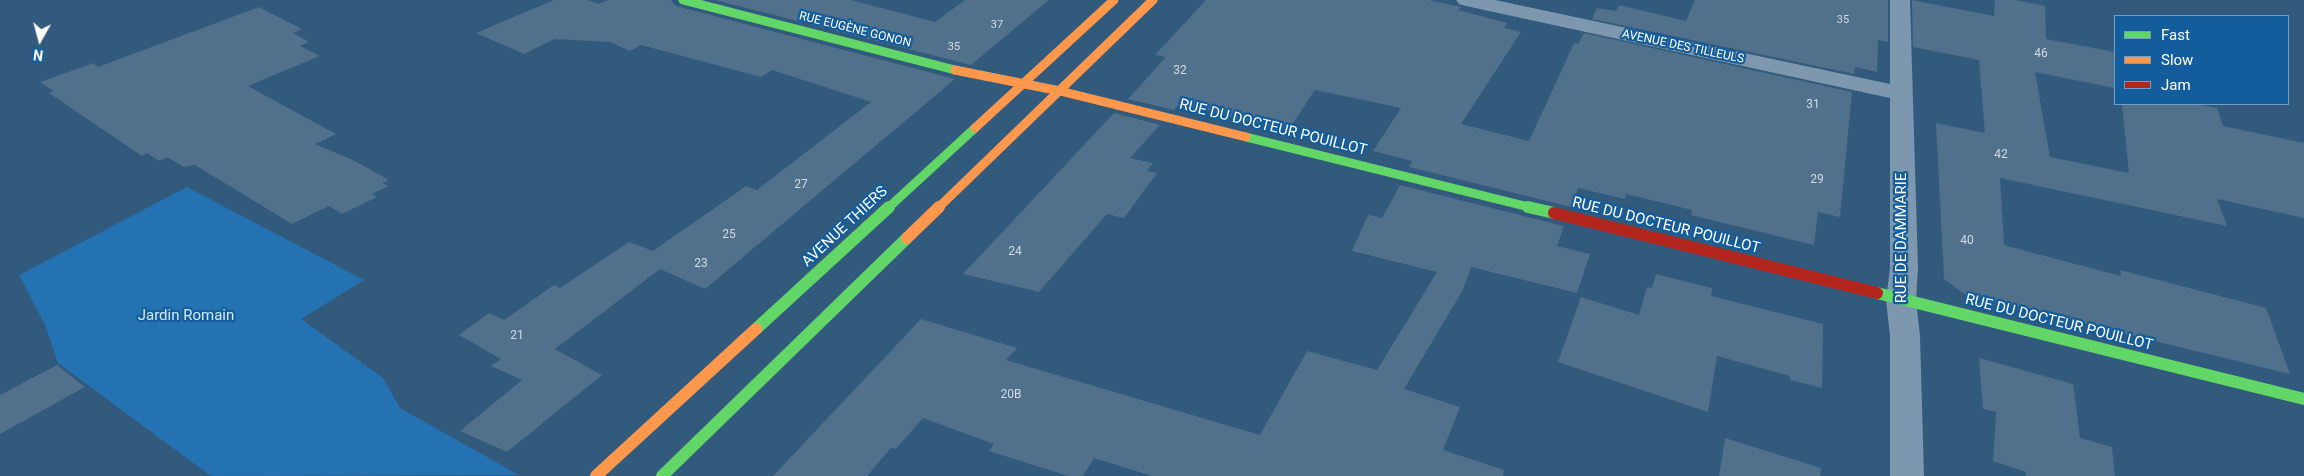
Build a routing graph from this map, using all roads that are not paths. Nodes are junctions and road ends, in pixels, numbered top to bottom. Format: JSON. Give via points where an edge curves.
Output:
{"nodes":[{"id":1,"x":683,"y":0,"type":"edge"},
{"id":2,"x":1114,"y":0,"type":"edge"},
{"id":3,"x":1154,"y":0,"type":"edge"},
{"id":4,"x":1466,"y":0,"type":"edge"},
{"id":5,"x":1900,"y":0,"type":"edge"},
{"id":6,"x":1021,"y":84,"type":"junction"},
{"id":7,"x":1060,"y":91,"type":"junction"},
{"id":8,"x":1900,"y":93,"type":"junction"},
{"id":9,"x":1901,"y":300,"type":"junction"},
{"id":10,"x":2304,"y":399,"type":"edge"},
{"id":11,"x":596,"y":476,"type":"edge"},
{"id":12,"x":662,"y":476,"type":"edge"},
{"id":13,"x":1907,"y":476,"type":"edge"}],
"edges":[{"from":1,"to":6,"type":"main road","name":"RUE EUGÈNE GONON"},
{"from":2,"to":6,"type":"main road","name":"AVENUE THIERS"},
{"from":3,"to":7,"type":"main road"},
{"from":4,"to":8,"type":"street","name":"AVENUE DES TILLEULS"},
{"from":5,"to":8,"type":"street","name":"RUE DE DAMMARIE"},
{"from":6,"to":7,"type":"main road","name":"RUE DU DOCTEUR POUILLOT"},
{"from":6,"to":11,"type":"main road","name":"AVENUE THIERS"},
{"from":7,"to":9,"type":"main road","name":"RUE DU DOCTEUR POUILLOT"},
{"from":7,"to":12,"type":"main road"},
{"from":8,"to":9,"type":"street","name":"RUE DE DAMMARIE","via":[[1904,268]]},
{"from":9,"to":10,"type":"main road","name":"RUE DU DOCTEUR POUILLOT"},
{"from":9,"to":13,"type":"street","name":"RUE DE DAMMARIE","via":[[1905,336]]}]}
